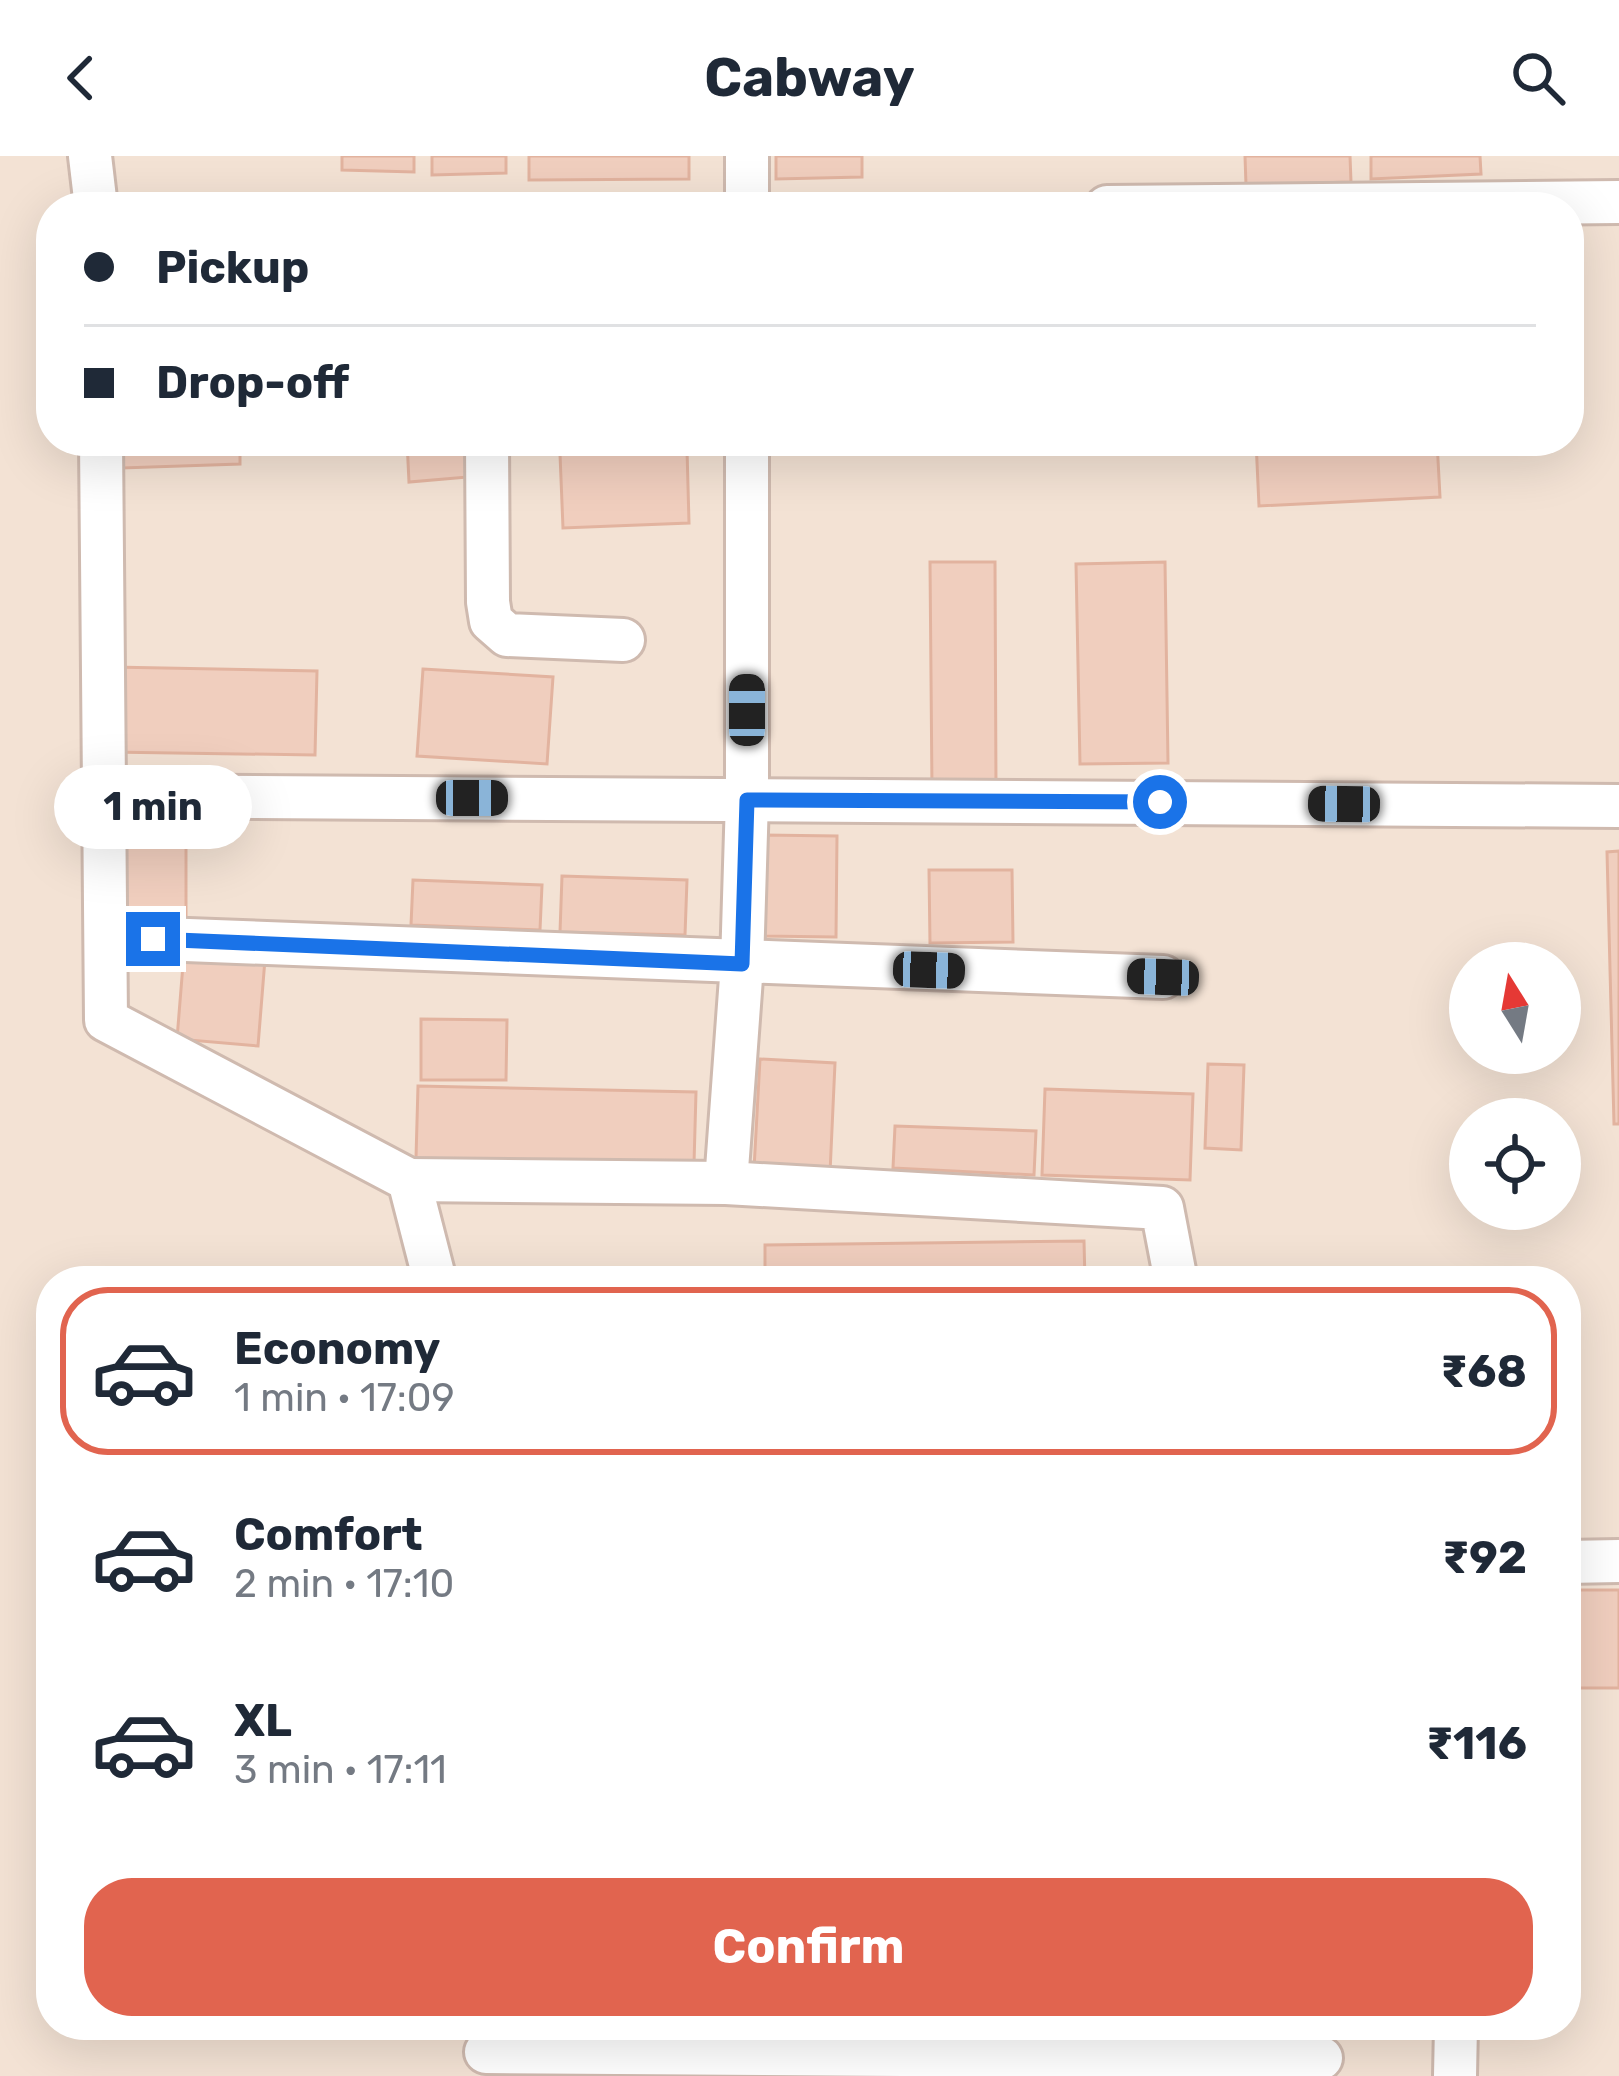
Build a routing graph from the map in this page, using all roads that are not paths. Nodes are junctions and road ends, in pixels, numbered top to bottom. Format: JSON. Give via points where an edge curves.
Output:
{"nodes":[{"id":1,"x":90,"y":156,"type":"edge"},
{"id":2,"x":747,"y":156,"type":"edge"},
{"id":3,"x":94,"y":192,"type":"edge"},
{"id":4,"x":746,"y":192,"type":"edge"},
{"id":5,"x":1584,"y":202,"type":"edge"},
{"id":6,"x":1619,"y":202,"type":"edge"},
{"id":7,"x":100,"y":456,"type":"edge"},
{"id":8,"x":488,"y":456,"type":"edge"},
{"id":9,"x":747,"y":456,"type":"edge"},
{"id":10,"x":623,"y":640,"type":"dead end"},
{"id":11,"x":106,"y":796,"type":"junction"},
{"id":12,"x":747,"y":800,"type":"junction"},
{"id":13,"x":1619,"y":806,"type":"edge"},
{"id":14,"x":108,"y":937,"type":"junction"},
{"id":15,"x":742,"y":964,"type":"junction"},
{"id":16,"x":1163,"y":977,"type":"dead end"},
{"id":17,"x":409,"y":1180,"type":"junction"},
{"id":18,"x":727,"y":1183,"type":"junction"},
{"id":19,"x":431,"y":1266,"type":"edge"},
{"id":20,"x":1173,"y":1266,"type":"edge"},
{"id":21,"x":1619,"y":1561,"type":"edge"},
{"id":22,"x":1581,"y":1562,"type":"edge"},
{"id":23,"x":1456,"y":2040,"type":"edge"},
{"id":24,"x":488,"y":2051,"type":"edge"},
{"id":25,"x":1320,"y":2053,"type":"edge"},
{"id":26,"x":1455,"y":2076,"type":"edge"}],
"edges":[{"from":1,"to":3,"type":"street"},
{"from":2,"to":4,"type":"street"},
{"from":5,"to":6,"type":"street"},
{"from":7,"to":11,"type":"street"},
{"from":8,"to":10,"type":"street","via":[[491,621],[507,635]]},
{"from":9,"to":12,"type":"street"},
{"from":11,"to":12,"type":"street"},
{"from":11,"to":14,"type":"street"},
{"from":12,"to":13,"type":"street"},
{"from":12,"to":15,"type":"street"},
{"from":14,"to":15,"type":"street"},
{"from":14,"to":17,"type":"street","via":[[106,1020]]},
{"from":15,"to":16,"type":"street"},
{"from":15,"to":18,"type":"street"},
{"from":17,"to":18,"type":"street"},
{"from":17,"to":19,"type":"street"},
{"from":18,"to":20,"type":"street","via":[[1162,1208]]},
{"from":21,"to":22,"type":"street"},
{"from":23,"to":26,"type":"street"},
{"from":24,"to":25,"type":"street"}]}
